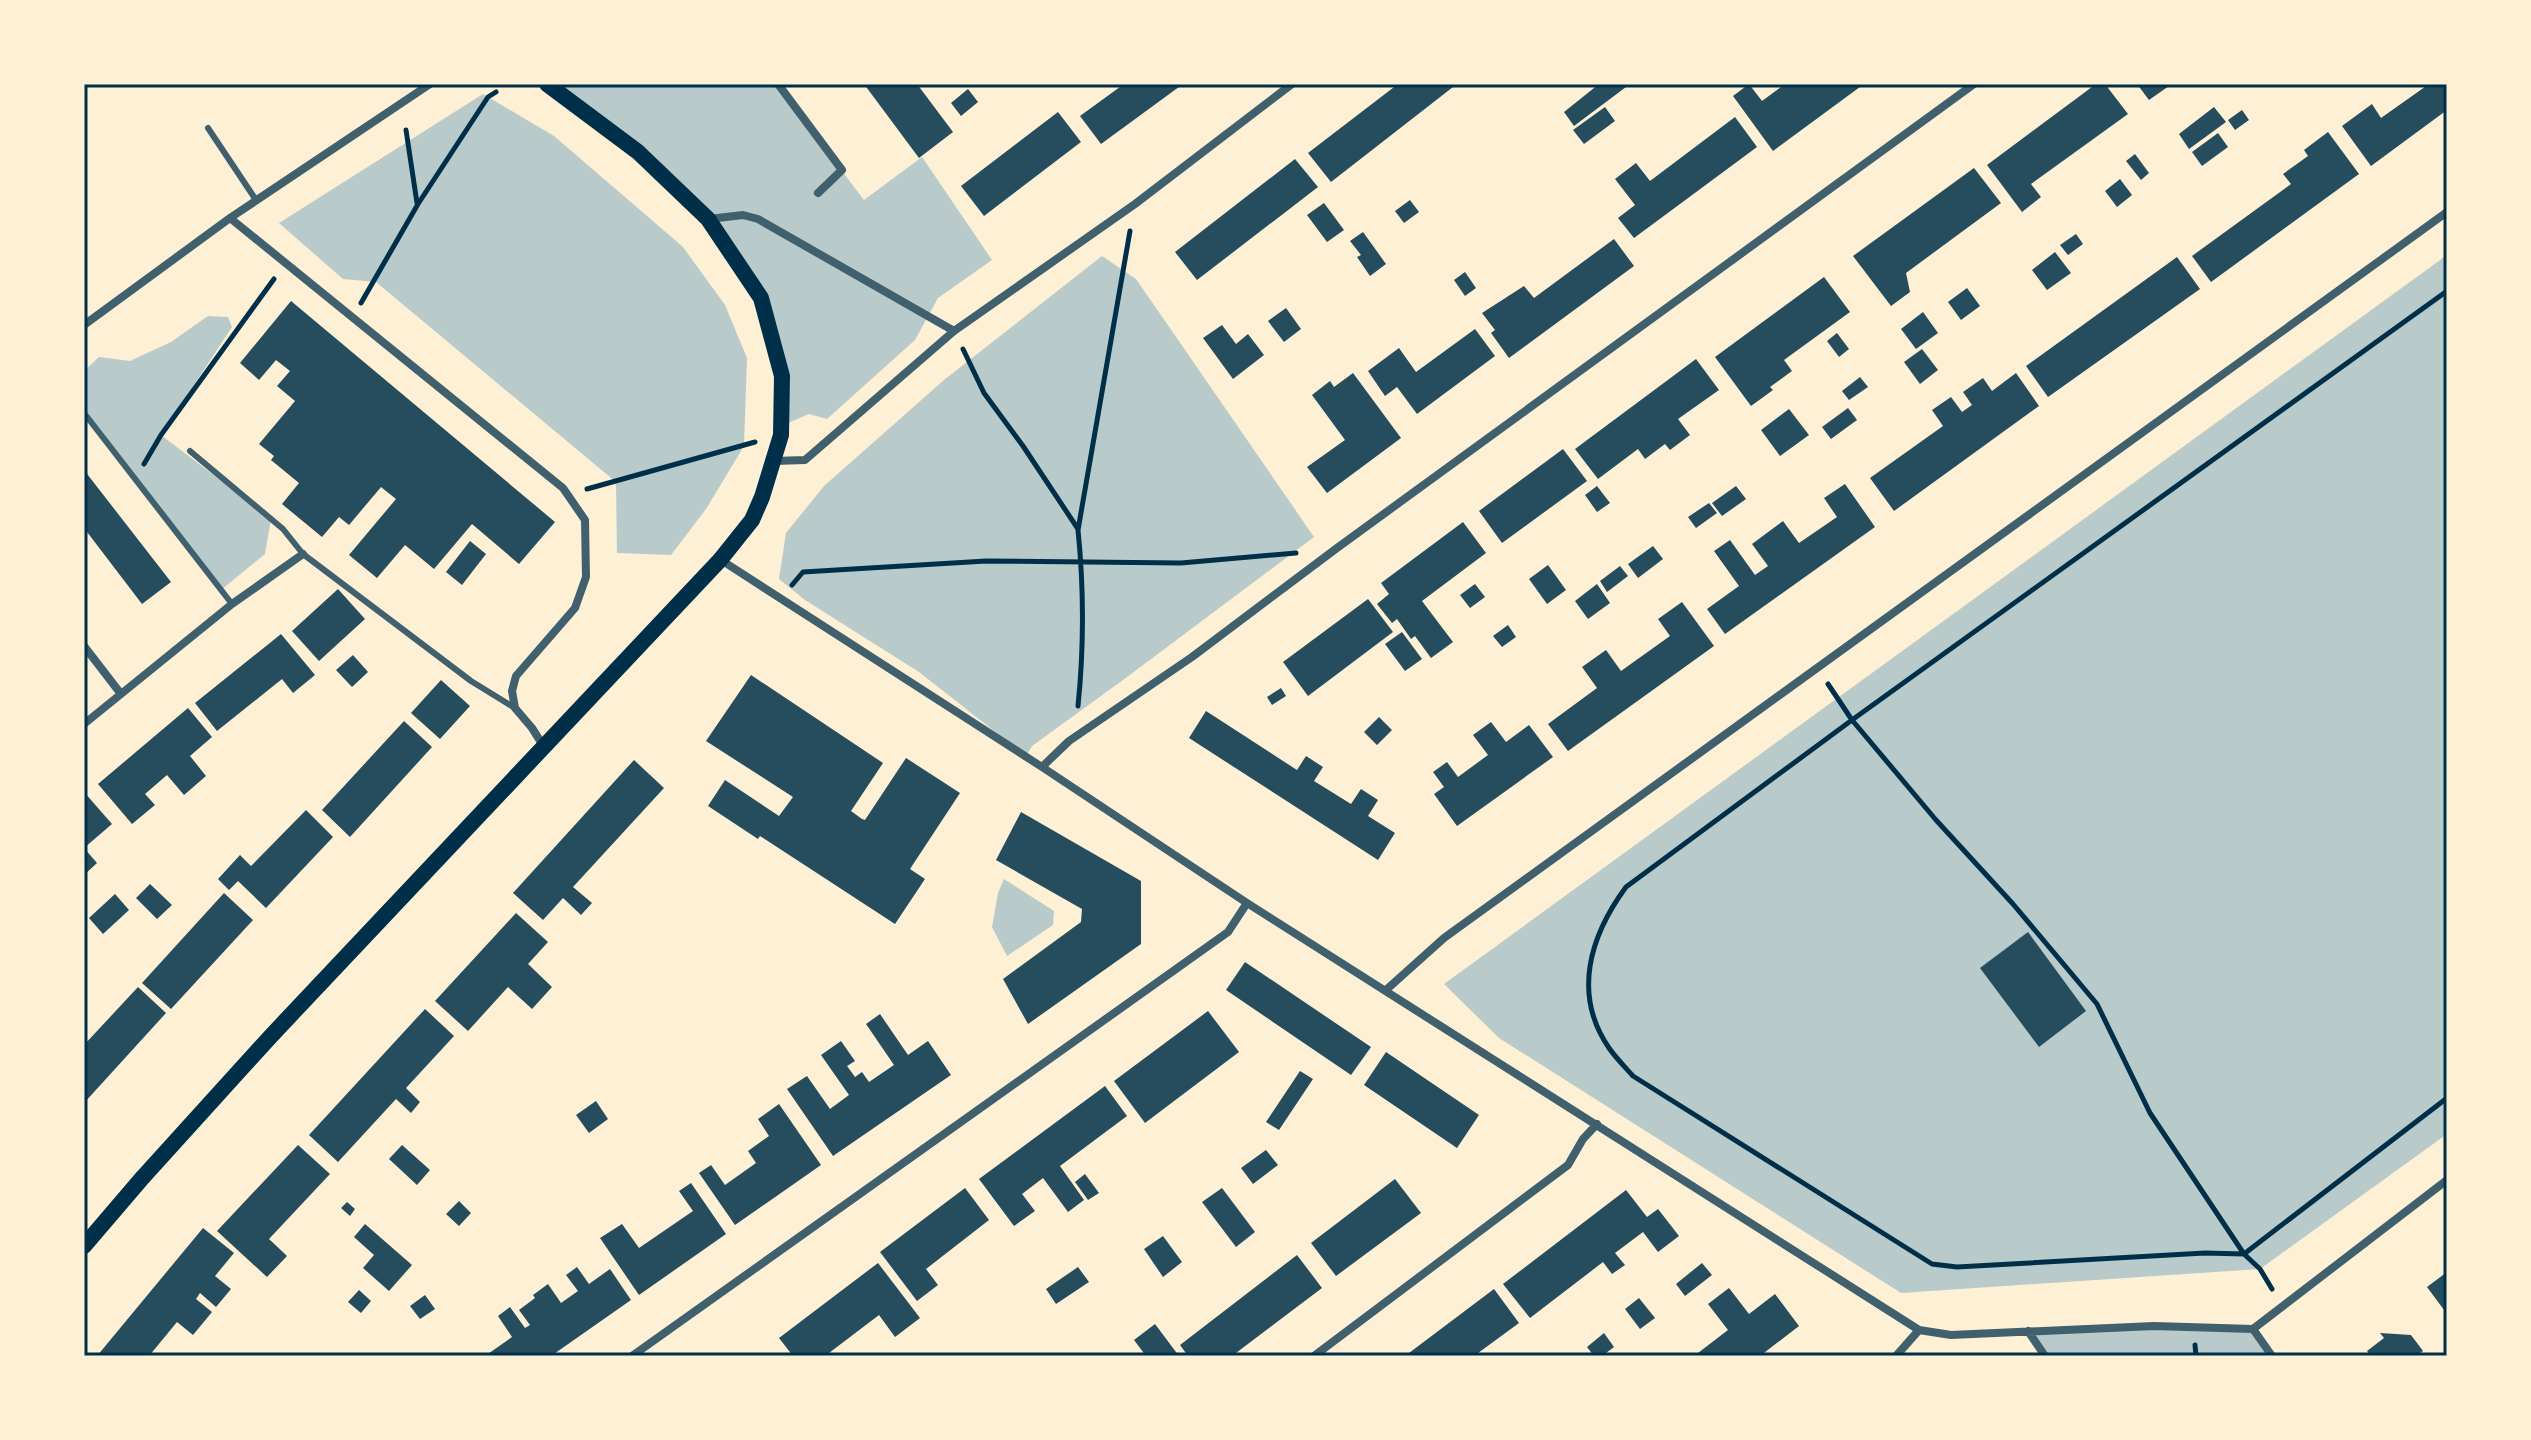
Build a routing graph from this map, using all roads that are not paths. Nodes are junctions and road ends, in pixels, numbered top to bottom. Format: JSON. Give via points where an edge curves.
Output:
{"nodes":[{"id":1,"x":430,"y":84,"type":"edge"},
{"id":2,"x":547,"y":84,"type":"edge"},
{"id":3,"x":778,"y":84,"type":"edge"},
{"id":4,"x":1292,"y":84,"type":"edge"},
{"id":5,"x":1974,"y":84,"type":"edge"},
{"id":6,"x":208,"y":128,"type":"dead end"},
{"id":7,"x":818,"y":193,"type":"dead end"},
{"id":8,"x":256,"y":200,"type":"junction"},
{"id":9,"x":2447,"y":212,"type":"edge"},
{"id":10,"x":230,"y":218,"type":"junction"},
{"id":11,"x":708,"y":219,"type":"junction"},
{"id":12,"x":84,"y":325,"type":"edge"},
{"id":13,"x":954,"y":331,"type":"junction"},
{"id":14,"x":84,"y":413,"type":"edge"},
{"id":15,"x":190,"y":451,"type":"dead end"},
{"id":16,"x":774,"y":461,"type":"junction"},
{"id":17,"x":303,"y":554,"type":"junction"},
{"id":18,"x":720,"y":560,"type":"junction"},
{"id":19,"x":232,"y":604,"type":"junction"},
{"id":20,"x":84,"y":646,"type":"edge"},
{"id":21,"x":121,"y":694,"type":"junction"},
{"id":22,"x":515,"y":708,"type":"junction"},
{"id":23,"x":84,"y":724,"type":"edge"},
{"id":24,"x":544,"y":747,"type":"junction"},
{"id":25,"x":1042,"y":767,"type":"junction"},
{"id":26,"x":1247,"y":903,"type":"junction"},
{"id":27,"x":1386,"y":990,"type":"junction"},
{"id":28,"x":1597,"y":1124,"type":"junction"},
{"id":29,"x":2447,"y":1180,"type":"edge"},
{"id":30,"x":84,"y":1246,"type":"edge"},
{"id":31,"x":2253,"y":1329,"type":"junction"},
{"id":32,"x":1919,"y":1330,"type":"junction"},
{"id":33,"x":2028,"y":1331,"type":"junction"},
{"id":34,"x":632,"y":1356,"type":"edge"},
{"id":35,"x":1314,"y":1356,"type":"edge"},
{"id":36,"x":1896,"y":1356,"type":"edge"},
{"id":37,"x":2045,"y":1356,"type":"edge"},
{"id":38,"x":2272,"y":1356,"type":"edge"}],
"edges":[{"from":1,"to":8,"type":"street"},
{"from":2,"to":11,"type":"main road","via":[[638,152]]},
{"from":3,"to":7,"type":"street","via":[[842,170]]},
{"from":4,"to":13,"type":"street","via":[[1135,204]]},
{"from":5,"to":25,"type":"street","via":[[1192,657],[1069,741]]},
{"from":6,"to":8,"type":"lane"},
{"from":8,"to":10,"type":"street"},
{"from":9,"to":27,"type":"street","via":[[1444,938]]},
{"from":10,"to":12,"type":"street"},
{"from":10,"to":22,"type":"street","via":[[563,488],[585,520],[586,577],[575,608],[516,676]]},
{"from":11,"to":13,"type":"street","via":[[758,219]]},
{"from":11,"to":16,"type":"main road","via":[[761,298],[782,376],[781,435]]},
{"from":13,"to":16,"type":"street","via":[[805,460]]},
{"from":14,"to":19,"type":"lane"},
{"from":15,"to":17,"type":"lane","via":[[283,529]]},
{"from":16,"to":18,"type":"main road","via":[[752,520]]},
{"from":17,"to":19,"type":"street"},
{"from":17,"to":22,"type":"lane","via":[[471,681]]},
{"from":18,"to":24,"type":"main road"},
{"from":18,"to":25,"type":"street"},
{"from":19,"to":21,"type":"street"},
{"from":20,"to":21,"type":"street"},
{"from":21,"to":23,"type":"street"},
{"from":22,"to":24,"type":"street"},
{"from":24,"to":30,"type":"main road","via":[[270,1037]]},
{"from":25,"to":26,"type":"street"},
{"from":26,"to":27,"type":"street"},
{"from":26,"to":34,"type":"street","via":[[1228,932]]},
{"from":27,"to":28,"type":"street"},
{"from":28,"to":32,"type":"street"},
{"from":28,"to":35,"type":"street","via":[[1568,1165]]},
{"from":29,"to":31,"type":"street"},
{"from":31,"to":33,"type":"street"},
{"from":31,"to":38,"type":"street"},
{"from":32,"to":33,"type":"street","via":[[1951,1335]]},
{"from":32,"to":36,"type":"street"},
{"from":33,"to":37,"type":"street"}]}
